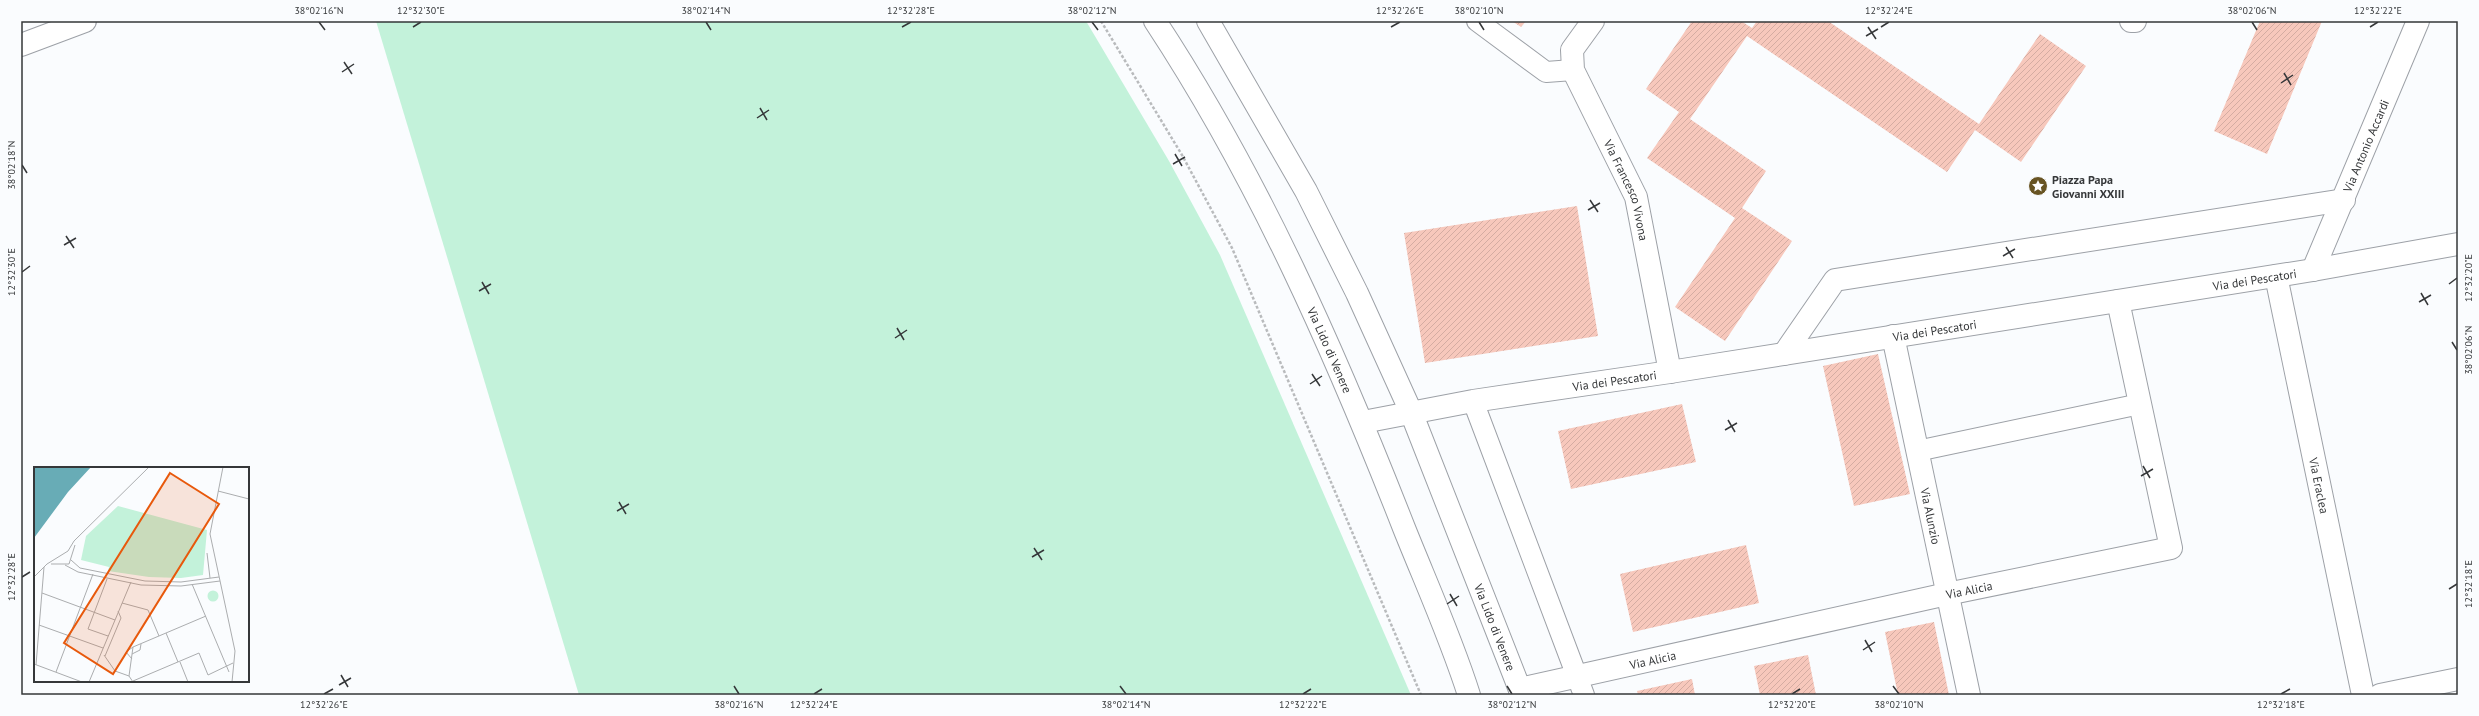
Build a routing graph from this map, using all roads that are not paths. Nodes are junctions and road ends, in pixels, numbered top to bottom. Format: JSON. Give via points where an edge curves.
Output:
{"nodes":[{"id":1,"x":85,"y":21,"type":"edge"},
{"id":2,"x":1155,"y":21,"type":"edge"},
{"id":3,"x":1208,"y":21,"type":"edge"},
{"id":4,"x":1477,"y":21,"type":"edge"},
{"id":5,"x":1593,"y":21,"type":"edge"},
{"id":6,"x":2131,"y":21,"type":"edge"},
{"id":7,"x":2135,"y":21,"type":"edge"},
{"id":8,"x":2418,"y":21,"type":"edge"},
{"id":9,"x":21,"y":45,"type":"edge"},
{"id":10,"x":1573,"y":70,"type":"junction"},
{"id":11,"x":2344,"y":200,"type":"junction"},
{"id":12,"x":2458,"y":244,"type":"edge"},
{"id":13,"x":2313,"y":270,"type":"junction"},
{"id":14,"x":2276,"y":276,"type":"junction"},
{"id":15,"x":2118,"y":301,"type":"junction"},
{"id":16,"x":1893,"y":336,"type":"junction"},
{"id":17,"x":1784,"y":354,"type":"junction"},
{"id":18,"x":1670,"y":372,"type":"junction"},
{"id":19,"x":1472,"y":400,"type":"junction"},
{"id":20,"x":2140,"y":404,"type":"junction"},
{"id":21,"x":1411,"y":412,"type":"junction"},
{"id":22,"x":1363,"y":422,"type":"junction"},
{"id":23,"x":1917,"y":451,"type":"junction"},
{"id":24,"x":1947,"y":594,"type":"junction"},
{"id":25,"x":2458,"y":679,"type":"edge"},
{"id":26,"x":1580,"y":685,"type":"edge"},
{"id":27,"x":1521,"y":692,"type":"edge"},
{"id":28,"x":1469,"y":695,"type":"edge"},
{"id":29,"x":1969,"y":695,"type":"edge"},
{"id":30,"x":2363,"y":695,"type":"edge"},
{"id":31,"x":2380,"y":695,"type":"edge"}],
"edges":[{"from":1,"to":9,"type":"street"},
{"from":2,"to":22,"type":"street","name":"Via Lido di Venere","via":[[1243,169],[1297,274]]},
{"from":3,"to":21,"type":"street","name":"Via Lido di Venere","via":[[1247,84],[1306,191],[1357,293]]},
{"from":4,"to":10,"type":"lane","via":[[1546,72]]},
{"from":5,"to":10,"type":"street","name":"Via Francesco Vivona","via":[[1572,50]]},
{"from":6,"to":7,"type":"street"},
{"from":8,"to":11,"type":"street","name":"Via Antonio Accardi"},
{"from":10,"to":18,"type":"street","name":"Via Francesco Vivona","via":[[1636,197]]},
{"from":11,"to":13,"type":"street","name":"Via Antonio Accardi"},
{"from":11,"to":17,"type":"street","via":[[1835,280]]},
{"from":12,"to":13,"type":"street","name":"Via dei Pescatori"},
{"from":13,"to":14,"type":"street","name":"Via dei Pescatori"},
{"from":14,"to":15,"type":"street","name":"Via dei Pescatori"},
{"from":14,"to":30,"type":"street","name":"Via Eraclea"},
{"from":15,"to":16,"type":"street","name":"Via dei Pescatori"},
{"from":15,"to":20,"type":"street","name":"Via Alicia"},
{"from":16,"to":17,"type":"street","name":"Via dei Pescatori"},
{"from":16,"to":23,"type":"street","name":"Via Alunzio"},
{"from":17,"to":18,"type":"street","name":"Via dei Pescatori"},
{"from":18,"to":19,"type":"street","name":"Via dei Pescatori"},
{"from":19,"to":21,"type":"street","name":"Via dei Pescatori"},
{"from":19,"to":26,"type":"lane"},
{"from":20,"to":23,"type":"lane"},
{"from":20,"to":24,"type":"street","name":"Via Alicia","via":[[2171,548]]},
{"from":21,"to":22,"type":"street","name":"Via dei Pescatori"},
{"from":21,"to":27,"type":"street","name":"Via Lido di Venere"},
{"from":22,"to":28,"type":"street","name":"Via Lido di Venere"},
{"from":23,"to":24,"type":"street","name":"Via Alunzio"},
{"from":24,"to":26,"type":"street","name":"Via Alicia"},
{"from":24,"to":29,"type":"street","name":"Via Alunzio"},
{"from":25,"to":31,"type":"street"},
{"from":26,"to":27,"type":"street","name":"Via Alicia"}]}
